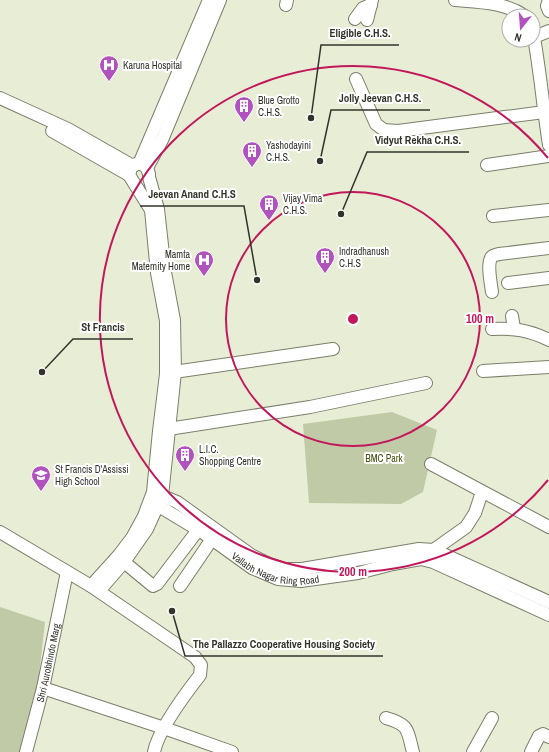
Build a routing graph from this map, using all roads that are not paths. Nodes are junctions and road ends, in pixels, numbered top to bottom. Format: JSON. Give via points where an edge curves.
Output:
{"nodes":[{"id":1,"x":209,"y":0,"type":"edge"},
{"id":2,"x":220,"y":0,"type":"edge"},
{"id":3,"x":455,"y":0,"type":"edge"},
{"id":4,"x":549,"y":0,"type":"edge"},
{"id":5,"x":371,"y":3,"type":"edge"},
{"id":6,"x":510,"y":8,"type":"edge"},
{"id":7,"x":549,"y":11,"type":"edge"},
{"id":8,"x":361,"y":19,"type":"dead end"},
{"id":9,"x":537,"y":48,"type":"edge"},
{"id":10,"x":356,"y":79,"type":"dead end"},
{"id":11,"x":0,"y":98,"type":"edge"},
{"id":12,"x":0,"y":105,"type":"edge"},
{"id":13,"x":544,"y":112,"type":"junction"},
{"id":14,"x":548,"y":131,"type":"edge"},
{"id":15,"x":549,"y":145,"type":"edge"},
{"id":16,"x":549,"y":156,"type":"edge"},
{"id":17,"x":487,"y":165,"type":"dead end"},
{"id":18,"x":139,"y":172,"type":"junction"},
{"id":19,"x":549,"y":210,"type":"edge"},
{"id":20,"x":493,"y":216,"type":"dead end"},
{"id":21,"x":549,"y":248,"type":"edge"},
{"id":22,"x":549,"y":278,"type":"edge"},
{"id":23,"x":508,"y":283,"type":"dead end"},
{"id":24,"x":492,"y":292,"type":"dead end"},
{"id":25,"x":492,"y":329,"type":"dead end"},
{"id":26,"x":549,"y":340,"type":"edge"},
{"id":27,"x":333,"y":349,"type":"dead end"},
{"id":28,"x":549,"y":367,"type":"edge"},
{"id":29,"x":484,"y":371,"type":"dead end"},
{"id":30,"x":171,"y":373,"type":"junction"},
{"id":31,"x":426,"y":383,"type":"dead end"},
{"id":32,"x":164,"y":430,"type":"junction"},
{"id":33,"x":431,"y":464,"type":"dead end"},
{"id":34,"x":482,"y":492,"type":"junction"},
{"id":35,"x":156,"y":499,"type":"junction"},
{"id":36,"x":549,"y":527,"type":"edge"},
{"id":37,"x":198,"y":530,"type":"junction"},
{"id":38,"x":0,"y":532,"type":"edge"},
{"id":39,"x":217,"y":539,"type":"junction"},
{"id":40,"x":434,"y":550,"type":"junction"},
{"id":41,"x":421,"y":560,"type":"junction"},
{"id":42,"x":124,"y":562,"type":"junction"},
{"id":43,"x":67,"y":572,"type":"junction"},
{"id":44,"x":180,"y":586,"type":"dead end"},
{"id":45,"x":95,"y":588,"type":"junction"},
{"id":46,"x":549,"y":602,"type":"edge"},
{"id":47,"x":549,"y":615,"type":"edge"},
{"id":48,"x":43,"y":688,"type":"junction"},
{"id":49,"x":386,"y":718,"type":"dead end"},
{"id":50,"x":492,"y":718,"type":"dead end"},
{"id":51,"x":164,"y":728,"type":"junction"},
{"id":52,"x":549,"y":737,"type":"edge"},
{"id":53,"x":26,"y":752,"type":"edge"},
{"id":54,"x":154,"y":752,"type":"edge"},
{"id":55,"x":232,"y":752,"type":"edge"},
{"id":56,"x":413,"y":752,"type":"edge"},
{"id":57,"x":473,"y":752,"type":"edge"},
{"id":58,"x":531,"y":752,"type":"edge"}],
"edges":[{"from":1,"to":18,"type":"street"},
{"from":2,"to":18,"type":"street","via":[[162,140]]},
{"from":3,"to":6,"type":"street","via":[[490,2]]},
{"from":4,"to":7,"type":"street"},
{"from":5,"to":8,"type":"street"},
{"from":9,"to":13,"type":"street"},
{"from":10,"to":13,"type":"street","via":[[376,124],[384,130],[398,131]]},
{"from":11,"to":18,"type":"street","via":[[68,129]]},
{"from":12,"to":18,"type":"street"},
{"from":13,"to":14,"type":"street"},
{"from":14,"to":15,"type":"street"},
{"from":16,"to":17,"type":"street"},
{"from":18,"to":30,"type":"street","via":[[151,210]]},
{"from":19,"to":20,"type":"street"},
{"from":21,"to":24,"type":"street","via":[[493,256],[489,265]]},
{"from":22,"to":23,"type":"street"},
{"from":25,"to":26,"type":"street","via":[[513,322]]},
{"from":27,"to":30,"type":"street"},
{"from":28,"to":29,"type":"street"},
{"from":30,"to":32,"type":"street"},
{"from":31,"to":32,"type":"street","via":[[310,407]]},
{"from":32,"to":35,"type":"street"},
{"from":33,"to":34,"type":"street"},
{"from":34,"to":36,"type":"street"},
{"from":34,"to":40,"type":"street","via":[[475,513],[466,527]]},
{"from":35,"to":37,"type":"street","name":"Vallabh Nagar Ring Road"},
{"from":35,"to":39,"type":"street","via":[[177,502]]},
{"from":35,"to":42,"type":"street","via":[[147,530]]},
{"from":35,"to":45,"type":"street","via":[[132,538]]},
{"from":37,"to":39,"type":"street","name":"Vallabh Nagar Ring Road"},
{"from":37,"to":42,"type":"street","via":[[153,586]]},
{"from":38,"to":43,"type":"street"},
{"from":39,"to":40,"type":"street","via":[[284,569],[302,569],[419,549]]},
{"from":39,"to":41,"type":"street","name":"Vallabh Nagar Ring Road","via":[[252,568],[278,579],[301,581]]},
{"from":39,"to":44,"type":"street"},
{"from":40,"to":41,"type":"street"},
{"from":40,"to":46,"type":"street"},
{"from":41,"to":47,"type":"street","name":"Vallabh Nagar Ring Road","via":[[433,562]]},
{"from":42,"to":45,"type":"street"},
{"from":43,"to":45,"type":"street"},
{"from":43,"to":48,"type":"street","name":"Shri Aurobhindo Marg"},
{"from":45,"to":51,"type":"street","via":[[195,657],[201,665],[200,675]]},
{"from":48,"to":51,"type":"street"},
{"from":48,"to":53,"type":"street","name":"Shri Aurobhindo Marg"},
{"from":49,"to":56,"type":"street","via":[[406,728]]},
{"from":50,"to":57,"type":"street"},
{"from":51,"to":54,"type":"street"},
{"from":51,"to":55,"type":"street"},
{"from":52,"to":58,"type":"street","via":[[543,734],[539,736]]}]}
